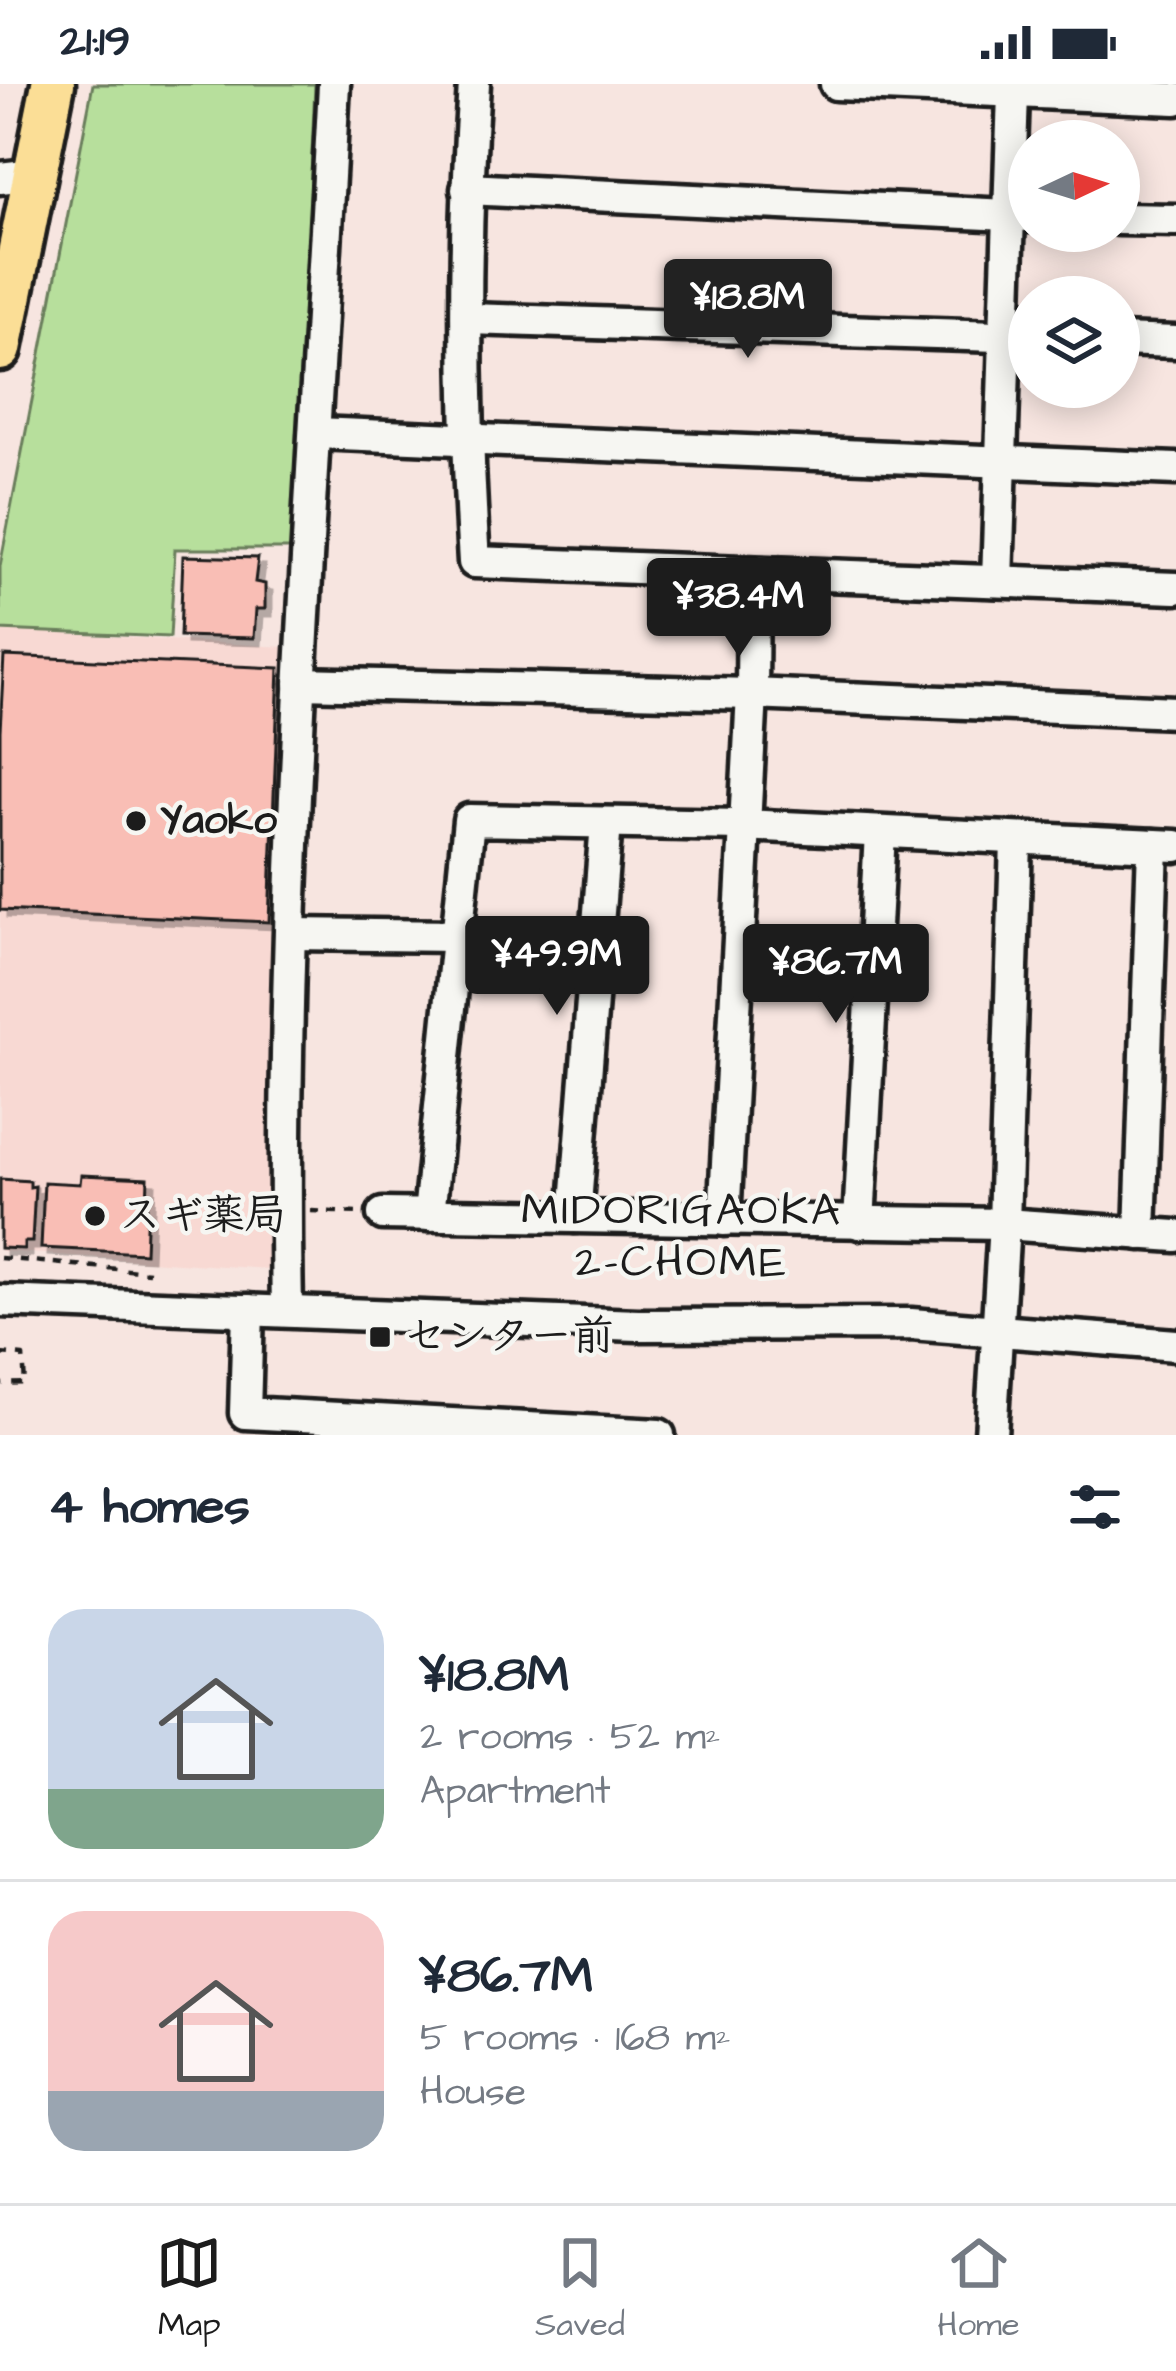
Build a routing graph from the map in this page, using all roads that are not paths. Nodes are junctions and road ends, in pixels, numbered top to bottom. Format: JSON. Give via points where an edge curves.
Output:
{"nodes":[{"id":1,"x":53,"y":84,"type":"edge"},
{"id":2,"x":334,"y":84,"type":"edge"},
{"id":3,"x":473,"y":84,"type":"edge"},
{"id":4,"x":836,"y":84,"type":"edge"},
{"id":5,"x":1129,"y":90,"type":"edge"},
{"id":6,"x":1013,"y":93,"type":"junction"},
{"id":7,"x":1176,"y":99,"type":"edge"},
{"id":8,"x":1014,"y":120,"type":"edge"},
{"id":9,"x":17,"y":176,"type":"edge"},
{"id":10,"x":466,"y":189,"type":"junction"},
{"id":11,"x":1008,"y":215,"type":"edge"},
{"id":12,"x":1140,"y":219,"type":"edge"},
{"id":13,"x":1176,"y":220,"type":"edge"},
{"id":14,"x":468,"y":319,"type":"junction"},
{"id":15,"x":1008,"y":337,"type":"edge"},
{"id":16,"x":1140,"y":341,"type":"edge"},
{"id":17,"x":1176,"y":343,"type":"edge"},
{"id":18,"x":0,"y":349,"type":"edge"},
{"id":19,"x":1008,"y":407,"type":"edge"},
{"id":20,"x":316,"y":434,"type":"junction"},
{"id":21,"x":466,"y":440,"type":"junction"},
{"id":22,"x":1001,"y":462,"type":"junction"},
{"id":23,"x":1176,"y":469,"type":"edge"},
{"id":24,"x":753,"y":573,"type":"junction"},
{"id":25,"x":997,"y":581,"type":"junction"},
{"id":26,"x":1176,"y":588,"type":"edge"},
{"id":27,"x":300,"y":683,"type":"junction"},
{"id":28,"x":752,"y":694,"type":"junction"},
{"id":29,"x":1176,"y":712,"type":"edge"},
{"id":30,"x":606,"y":824,"type":"junction"},
{"id":31,"x":742,"y":825,"type":"junction"},
{"id":32,"x":880,"y":833,"type":"junction"},
{"id":33,"x":1016,"y":841,"type":"junction"},
{"id":34,"x":1164,"y":846,"type":"edge"},
{"id":35,"x":291,"y":934,"type":"junction"},
{"id":36,"x":457,"y":936,"type":"junction"},
{"id":37,"x":383,"y":1214,"type":"road end"},
{"id":38,"x":429,"y":1215,"type":"junction"},
{"id":39,"x":575,"y":1217,"type":"junction"},
{"id":40,"x":724,"y":1220,"type":"junction"},
{"id":41,"x":859,"y":1223,"type":"junction"},
{"id":42,"x":1004,"y":1224,"type":"junction"},
{"id":43,"x":1140,"y":1234,"type":"junction"},
{"id":44,"x":1176,"y":1236,"type":"edge"},
{"id":45,"x":0,"y":1301,"type":"edge"},
{"id":46,"x":287,"y":1309,"type":"junction"},
{"id":47,"x":248,"y":1310,"type":"junction"},
{"id":48,"x":998,"y":1330,"type":"junction"},
{"id":49,"x":1176,"y":1345,"type":"edge"},
{"id":50,"x":527,"y":1432,"type":"edge"},
{"id":51,"x":659,"y":1435,"type":"edge"},
{"id":52,"x":991,"y":1435,"type":"edge"}],
"edges":[{"from":1,"to":9,"type":"highway"},
{"from":2,"to":20,"type":"street"},
{"from":3,"to":10,"type":"street"},
{"from":4,"to":6,"type":"street"},
{"from":5,"to":6,"type":"street"},
{"from":5,"to":7,"type":"street"},
{"from":6,"to":8,"type":"street"},
{"from":9,"to":18,"type":"highway"},
{"from":10,"to":11,"type":"street"},
{"from":10,"to":14,"type":"street"},
{"from":12,"to":13,"type":"street"},
{"from":14,"to":15,"type":"street"},
{"from":14,"to":21,"type":"street"},
{"from":16,"to":17,"type":"street"},
{"from":19,"to":22,"type":"street"},
{"from":20,"to":21,"type":"street"},
{"from":20,"to":27,"type":"street"},
{"from":21,"to":22,"type":"street"},
{"from":21,"to":24,"type":"street","via":[[474,562]]},
{"from":22,"to":23,"type":"street"},
{"from":22,"to":25,"type":"street"},
{"from":24,"to":25,"type":"street"},
{"from":24,"to":28,"type":"street"},
{"from":25,"to":26,"type":"street"},
{"from":27,"to":28,"type":"street"},
{"from":27,"to":35,"type":"street"},
{"from":28,"to":29,"type":"street"},
{"from":28,"to":31,"type":"street"},
{"from":30,"to":31,"type":"street"},
{"from":30,"to":36,"type":"street","via":[[469,820]]},
{"from":30,"to":39,"type":"street"},
{"from":31,"to":32,"type":"street"},
{"from":31,"to":40,"type":"street"},
{"from":32,"to":33,"type":"street"},
{"from":32,"to":41,"type":"street"},
{"from":33,"to":34,"type":"street"},
{"from":33,"to":42,"type":"street"},
{"from":34,"to":43,"type":"street"},
{"from":35,"to":36,"type":"street"},
{"from":35,"to":46,"type":"street"},
{"from":36,"to":38,"type":"street"},
{"from":37,"to":38,"type":"street"},
{"from":38,"to":39,"type":"street"},
{"from":39,"to":40,"type":"street"},
{"from":40,"to":41,"type":"street"},
{"from":41,"to":42,"type":"street"},
{"from":42,"to":43,"type":"street"},
{"from":42,"to":48,"type":"street"},
{"from":43,"to":44,"type":"street"},
{"from":45,"to":47,"type":"street"},
{"from":46,"to":47,"type":"street"},
{"from":46,"to":48,"type":"street"},
{"from":47,"to":50,"type":"street","via":[[245,1414]]},
{"from":48,"to":49,"type":"street"},
{"from":48,"to":52,"type":"street"},
{"from":50,"to":51,"type":"street"}]}
